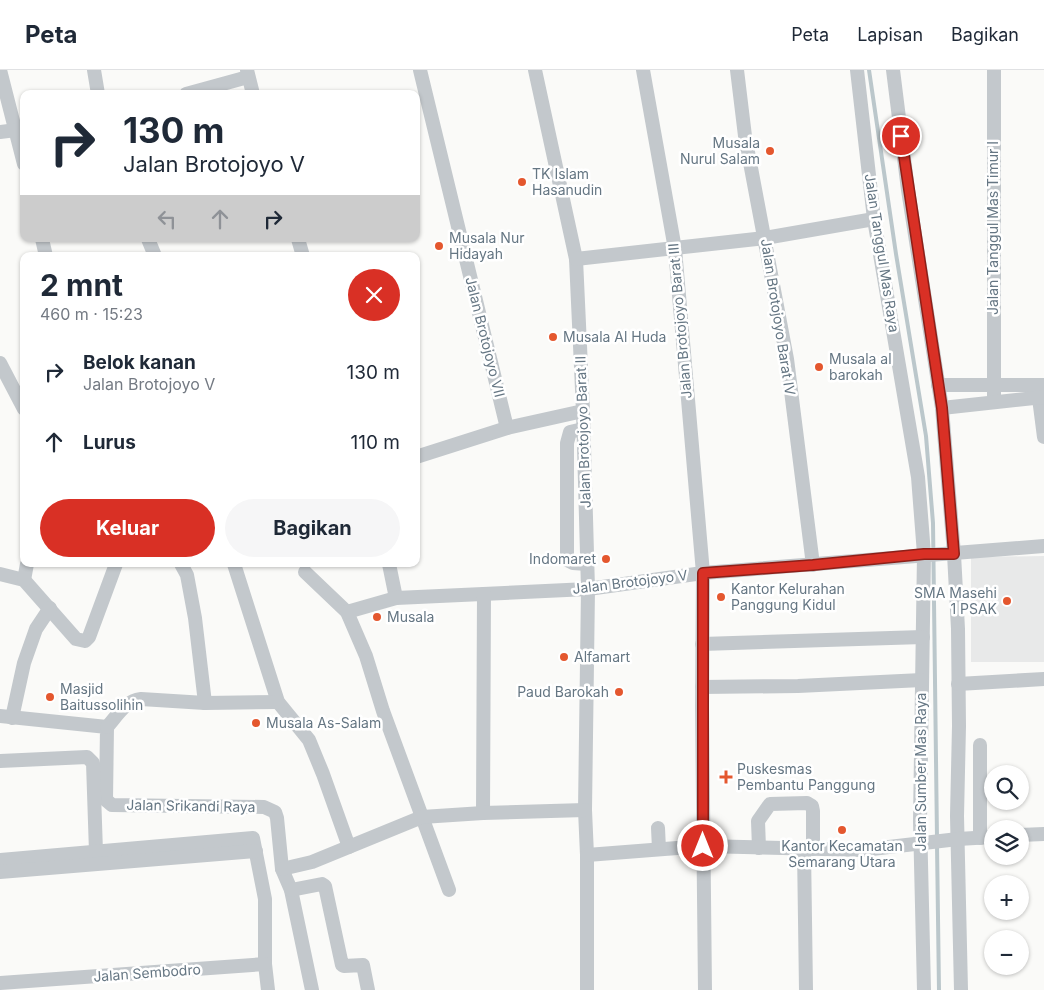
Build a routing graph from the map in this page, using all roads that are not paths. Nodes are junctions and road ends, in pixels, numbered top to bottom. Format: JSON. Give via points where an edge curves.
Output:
{"nodes":[{"id":1,"x":0,"y":70,"type":"edge"},
{"id":2,"x":94,"y":70,"type":"edge"},
{"id":3,"x":420,"y":70,"type":"edge"},
{"id":4,"x":535,"y":70,"type":"edge"},
{"id":5,"x":643,"y":70,"type":"edge"},
{"id":6,"x":738,"y":70,"type":"edge"},
{"id":7,"x":858,"y":70,"type":"edge"},
{"id":8,"x":893,"y":70,"type":"edge"},
{"id":9,"x":994,"y":70,"type":"edge"},
{"id":10,"x":248,"y":73,"type":"edge"},
{"id":11,"x":97,"y":90,"type":"edge"},
{"id":12,"x":198,"y":90,"type":"edge"},
{"id":13,"x":252,"y":90,"type":"edge"},
{"id":14,"x":19,"y":129,"type":"edge"},
{"id":15,"x":0,"y":132,"type":"edge"},
{"id":16,"x":874,"y":220,"type":"junction"},
{"id":17,"x":765,"y":238,"type":"junction"},
{"id":18,"x":675,"y":249,"type":"junction"},
{"id":19,"x":576,"y":259,"type":"junction"},
{"id":20,"x":0,"y":363,"type":"edge"},
{"id":21,"x":938,"y":385,"type":"junction"},
{"id":22,"x":993,"y":385,"type":"junction"},
{"id":23,"x":1042,"y":393,"type":"edge"},
{"id":24,"x":20,"y":401,"type":"edge"},
{"id":25,"x":994,"y":402,"type":"junction"},
{"id":26,"x":942,"y":408,"type":"junction"},
{"id":27,"x":582,"y":412,"type":"junction"},
{"id":28,"x":507,"y":428,"type":"junction"},
{"id":29,"x":583,"y":429,"type":"junction"},
{"id":30,"x":1044,"y":437,"type":"edge"},
{"id":31,"x":420,"y":456,"type":"edge"},
{"id":32,"x":1044,"y":546,"type":"edge"},
{"id":33,"x":926,"y":554,"type":"junction"},
{"id":34,"x":950,"y":554,"type":"junction"},
{"id":35,"x":587,"y":564,"type":"junction"},
{"id":36,"x":813,"y":565,"type":"junction"},
{"id":37,"x":26,"y":567,"type":"edge"},
{"id":38,"x":115,"y":567,"type":"edge"},
{"id":39,"x":183,"y":567,"type":"edge"},
{"id":40,"x":235,"y":567,"type":"edge"},
{"id":41,"x":390,"y":567,"type":"edge"},
{"id":42,"x":306,"y":572,"type":"dead end"},
{"id":43,"x":703,"y":573,"type":"junction"},
{"id":44,"x":0,"y":574,"type":"edge"},
{"id":45,"x":24,"y":580,"type":"junction"},
{"id":46,"x":588,"y":589,"type":"junction"},
{"id":47,"x":484,"y":594,"type":"junction"},
{"id":48,"x":396,"y":598,"type":"junction"},
{"id":49,"x":50,"y":608,"type":"junction"},
{"id":50,"x":347,"y":612,"type":"junction"},
{"id":51,"x":923,"y":637,"type":"junction"},
{"id":52,"x":702,"y":644,"type":"junction"},
{"id":53,"x":1044,"y":679,"type":"edge"},
{"id":54,"x":922,"y":680,"type":"junction"},
{"id":55,"x":958,"y":684,"type":"junction"},
{"id":56,"x":702,"y":687,"type":"junction"},
{"id":57,"x":278,"y":702,"type":"junction"},
{"id":58,"x":205,"y":703,"type":"junction"},
{"id":59,"x":6,"y":717,"type":"edge"},
{"id":60,"x":107,"y":727,"type":"junction"},
{"id":61,"x":980,"y":745,"type":"dead end"},
{"id":62,"x":0,"y":761,"type":"edge"},
{"id":63,"x":585,"y":810,"type":"junction"},
{"id":64,"x":483,"y":813,"type":"junction"},
{"id":65,"x":422,"y":817,"type":"junction"},
{"id":66,"x":985,"y":820,"type":"edge"},
{"id":67,"x":658,"y":828,"type":"dead end"},
{"id":68,"x":1044,"y":834,"type":"edge"},
{"id":69,"x":1029,"y":835,"type":"edge"},
{"id":70,"x":984,"y":837,"type":"edge"},
{"id":71,"x":956,"y":839,"type":"junction"},
{"id":72,"x":922,"y":843,"type":"junction"},
{"id":73,"x":254,"y":845,"type":"junction"},
{"id":74,"x":703,"y":846,"type":"junction"},
{"id":75,"x":348,"y":847,"type":"junction"},
{"id":76,"x":760,"y":848,"type":"junction"},
{"id":77,"x":659,"y":849,"type":"junction"},
{"id":78,"x":808,"y":849,"type":"junction"},
{"id":79,"x":96,"y":852,"type":"junction"},
{"id":80,"x":587,"y":855,"type":"junction"},
{"id":81,"x":0,"y":860,"type":"edge"},
{"id":82,"x":282,"y":869,"type":"junction"},
{"id":83,"x":0,"y":872,"type":"edge"},
{"id":84,"x":291,"y":890,"type":"junction"},
{"id":85,"x":449,"y":890,"type":"dead end"},
{"id":86,"x":265,"y":964,"type":"junction"},
{"id":87,"x":0,"y":983,"type":"edge"},
{"id":88,"x":268,"y":990,"type":"edge"},
{"id":89,"x":312,"y":990,"type":"edge"},
{"id":90,"x":368,"y":990,"type":"edge"},
{"id":91,"x":587,"y":990,"type":"edge"},
{"id":92,"x":706,"y":990,"type":"edge"},
{"id":93,"x":806,"y":990,"type":"edge"},
{"id":94,"x":924,"y":990,"type":"edge"},
{"id":95,"x":961,"y":990,"type":"edge"}],
"edges":[{"from":1,"to":14,"type":"street"},
{"from":2,"to":11,"type":"street"},
{"from":3,"to":28,"type":"street","name":"Jalan Brotojoyo VII"},
{"from":4,"to":19,"type":"street","name":"Jalan Brotojoyo Barat II"},
{"from":5,"to":18,"type":"street","name":"Jalan Brotojoyo Barat III"},
{"from":6,"to":17,"type":"street","name":"Jalan Brotojoyo Barat IV","via":[[745,136]]},
{"from":7,"to":16,"type":"street","name":"Jalan Tanggul Mas Raya"},
{"from":8,"to":21,"type":"street"},
{"from":9,"to":22,"type":"street","name":"Jalan Tanggul Mas Timur I"},
{"from":10,"to":12,"type":"street"},
{"from":10,"to":13,"type":"street"},
{"from":14,"to":15,"type":"street"},
{"from":16,"to":17,"type":"street"},
{"from":16,"to":33,"type":"street","name":"Jalan Tanggul Mas Raya","via":[[918,478]]},
{"from":17,"to":18,"type":"street"},
{"from":17,"to":36,"type":"street","name":"Jalan Brotojoyo Barat IV","via":[[786,359]]},
{"from":18,"to":19,"type":"street"},
{"from":18,"to":43,"type":"street","name":"Jalan Brotojoyo Barat III"},
{"from":19,"to":27,"type":"street","name":"Jalan Brotojoyo Barat II"},
{"from":20,"to":24,"type":"street"},
{"from":21,"to":22,"type":"street"},
{"from":21,"to":26,"type":"street"},
{"from":22,"to":23,"type":"street"},
{"from":22,"to":25,"type":"street","name":"Jalan Tanggul Mas Timur I"},
{"from":23,"to":25,"type":"street"},
{"from":23,"to":30,"type":"street"},
{"from":25,"to":26,"type":"street"},
{"from":26,"to":34,"type":"street"},
{"from":27,"to":28,"type":"street"},
{"from":27,"to":29,"type":"street","name":"Jalan Brotojoyo Barat II"},
{"from":28,"to":31,"type":"street"},
{"from":29,"to":35,"type":"street","name":"Jalan Brotojoyo Barat II"},
{"from":29,"to":35,"type":"street","via":[[570,432],[567,443],[568,560]]},
{"from":32,"to":34,"type":"street","name":"Jalan Brotojoyo V"},
{"from":33,"to":34,"type":"street","name":"Jalan Brotojoyo V"},
{"from":33,"to":36,"type":"street","name":"Jalan Brotojoyo V"},
{"from":33,"to":51,"type":"street","name":"Jalan Sumber Mas Raya"},
{"from":34,"to":55,"type":"street"},
{"from":35,"to":46,"type":"street","name":"Jalan Brotojoyo Barat II"},
{"from":36,"to":43,"type":"street","name":"Jalan Brotojoyo V"},
{"from":37,"to":45,"type":"street"},
{"from":38,"to":49,"type":"street","via":[[87,639],[76,639]]},
{"from":39,"to":58,"type":"street","via":[[195,618]]},
{"from":40,"to":57,"type":"street"},
{"from":41,"to":48,"type":"street"},
{"from":42,"to":50,"type":"street"},
{"from":43,"to":46,"type":"street","name":"Jalan Brotojoyo V"},
{"from":43,"to":52,"type":"street","name":"Jalan Brotojoyo Barat III"},
{"from":44,"to":45,"type":"street"},
{"from":45,"to":49,"type":"street"},
{"from":46,"to":47,"type":"street","name":"Jalan Brotojoyo V"},
{"from":46,"to":63,"type":"street","name":"Jalan Brotojoyo Barat II"},
{"from":47,"to":48,"type":"street","name":"Jalan Brotojoyo V"},
{"from":47,"to":64,"type":"street"},
{"from":48,"to":50,"type":"street","name":"Jalan Brotojoyo V"},
{"from":49,"to":59,"type":"street","via":[[36,629]]},
{"from":50,"to":65,"type":"street","via":[[366,656]]},
{"from":51,"to":52,"type":"street"},
{"from":51,"to":54,"type":"street","name":"Jalan Sumber Mas Raya"},
{"from":52,"to":56,"type":"street","name":"Jalan Brotojoyo Barat III"},
{"from":53,"to":55,"type":"street"},
{"from":54,"to":56,"type":"street"},
{"from":54,"to":72,"type":"street","name":"Jalan Sumber Mas Raya"},
{"from":55,"to":71,"type":"street"},
{"from":56,"to":74,"type":"street","name":"Jalan Brotojoyo Barat III"},
{"from":57,"to":58,"type":"street"},
{"from":57,"to":75,"type":"street","via":[[308,740]]},
{"from":58,"to":60,"type":"street","via":[[133,700]]},
{"from":59,"to":60,"type":"street"},
{"from":60,"to":82,"type":"street","name":"Jalan Srikandi Raya","via":[[108,803],[264,807],[275,812],[277,818]]},
{"from":61,"to":66,"type":"street"},
{"from":62,"to":79,"type":"street","via":[[87,757],[93,763]]},
{"from":63,"to":64,"type":"street"},
{"from":63,"to":80,"type":"street","name":"Jalan Brotojoyo Barat II"},
{"from":64,"to":65,"type":"street"},
{"from":65,"to":75,"type":"street"},
{"from":65,"to":85,"type":"street"},
{"from":67,"to":77,"type":"street"},
{"from":68,"to":69,"type":"street"},
{"from":70,"to":71,"type":"street"},
{"from":71,"to":72,"type":"street"},
{"from":71,"to":95,"type":"street"},
{"from":72,"to":78,"type":"street","via":[[863,850]]},
{"from":72,"to":94,"type":"street","name":"Jalan Sumber Mas Raya"},
{"from":73,"to":79,"type":"street"},
{"from":73,"to":83,"type":"street"},
{"from":73,"to":86,"type":"street","via":[[265,899]]},
{"from":74,"to":76,"type":"street"},
{"from":74,"to":77,"type":"street"},
{"from":74,"to":92,"type":"street","name":"Jalan Brotojoyo Barat III"},
{"from":75,"to":82,"type":"street","via":[[312,862]]},
{"from":76,"to":78,"type":"street"},
{"from":76,"to":78,"type":"street","via":[[758,821],[770,804],[807,803],[813,810]]},
{"from":77,"to":80,"type":"street"},
{"from":78,"to":93,"type":"street"},
{"from":79,"to":81,"type":"street"},
{"from":80,"to":91,"type":"street","name":"Jalan Brotojoyo Barat II"},
{"from":82,"to":84,"type":"street","name":"Jalan Srikandi Raya"},
{"from":84,"to":89,"type":"street","name":"Jalan Srikandi Raya"},
{"from":84,"to":90,"type":"street","via":[[325,886],[342,965],[364,965]]},
{"from":86,"to":87,"type":"street","name":"Jalan Sembodro"},
{"from":86,"to":88,"type":"street"}]}
